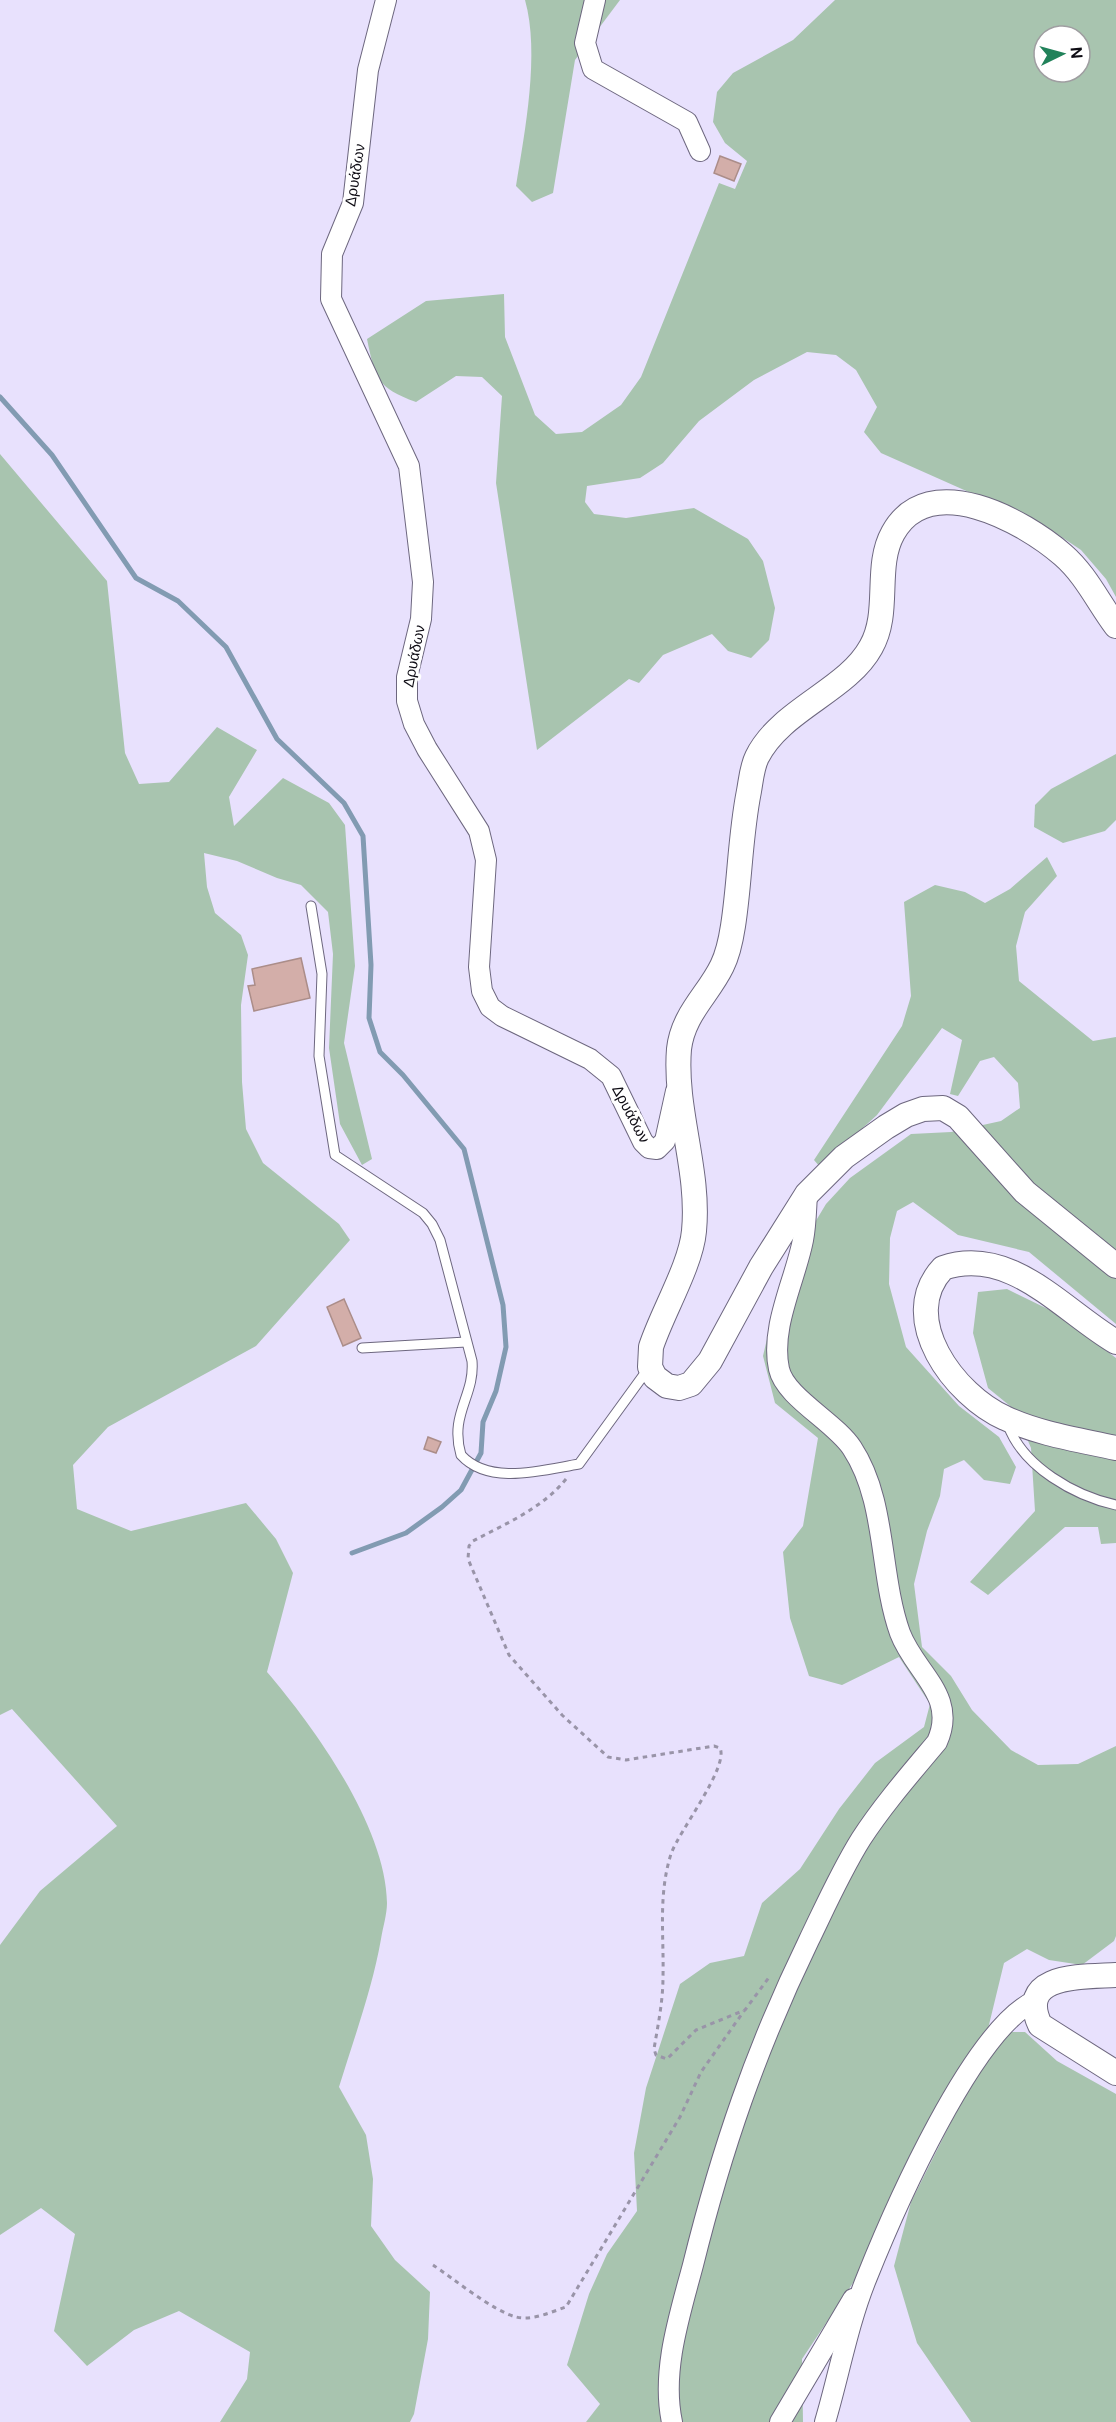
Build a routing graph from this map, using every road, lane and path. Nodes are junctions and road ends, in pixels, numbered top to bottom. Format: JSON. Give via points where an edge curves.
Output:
{"nodes":[{"id":1,"x":386,"y":0,"type":"edge"},
{"id":2,"x":596,"y":0,"type":"edge"},
{"id":3,"x":700,"y":151,"type":"dead end"},
{"id":4,"x":1116,"y":626,"type":"edge"},
{"id":5,"x":311,"y":906,"type":"dead end"},
{"id":6,"x":679,"y":1077,"type":"junction"},
{"id":7,"x":807,"y":1194,"type":"junction"},
{"id":8,"x":1116,"y":1266,"type":"edge"},
{"id":9,"x":466,"y":1342,"type":"junction"},
{"id":10,"x":1116,"y":1342,"type":"edge"},
{"id":11,"x":362,"y":1348,"type":"dead end"},
{"id":12,"x":650,"y":1367,"type":"junction"},
{"id":13,"x":1007,"y":1419,"type":"junction"},
{"id":14,"x":1116,"y":1448,"type":"edge"},
{"id":15,"x":579,"y":1464,"type":"junction"},
{"id":16,"x":1116,"y":1505,"type":"edge"},
{"id":17,"x":772,"y":1974,"type":"dead end"},
{"id":18,"x":1116,"y":1975,"type":"edge"},
{"id":19,"x":1035,"y":2001,"type":"junction"},
{"id":20,"x":745,"y":2010,"type":"junction"},
{"id":21,"x":1116,"y":2073,"type":"edge"},
{"id":22,"x":433,"y":2265,"type":"dead end"},
{"id":23,"x":866,"y":2279,"type":"junction"},
{"id":24,"x":672,"y":2422,"type":"edge"},
{"id":25,"x":780,"y":2422,"type":"edge"},
{"id":26,"x":825,"y":2422,"type":"edge"}],
"edges":[{"from":1,"to":6,"type":"street","name":"Δρυάδων","via":[[368,70],[353,203],[332,254],[331,299],[409,466],[423,582],[421,619],[407,677],[407,701],[427,749],[481,840],[486,860],[479,967],[482,992],[502,1016],[580,1053],[611,1076],[643,1142],[653,1149],[662,1147],[665,1141]]},
{"from":2,"to":3,"type":"street","via":[[585,42],[593,69],[687,122]]},
{"from":4,"to":6,"type":"street","via":[[1084,577],[1062,555],[999,514],[971,504],[945,501],[906,517],[888,543],[879,633],[870,651],[779,728],[755,760],[741,830],[731,937],[722,967],[692,1010],[684,1029]]},
{"from":5,"to":9,"type":"lane","via":[[322,974],[319,1056],[335,1155],[432,1224],[440,1240]]},
{"from":6,"to":12,"type":"street","via":[[694,1233],[653,1340]]},
{"from":7,"to":8,"type":"street","via":[[844,1157],[886,1127],[923,1109],[943,1108],[958,1117],[1024,1192]]},
{"from":7,"to":12,"type":"street","via":[[761,1267],[710,1361],[691,1384],[667,1386]]},
{"from":7,"to":24,"type":"street","via":[[804,1238],[777,1350],[779,1371],[787,1385],[838,1430],[853,1449],[873,1499],[894,1615],[904,1643],[938,1695],[944,1713],[943,1729],[861,1839],[772,2016],[712,2190],[681,2313],[669,2396]]},
{"from":9,"to":11,"type":"lane"},
{"from":9,"to":15,"type":"lane","via":[[473,1374],[457,1425],[461,1455],[468,1463],[500,1472],[534,1472]]},
{"from":10,"to":13,"type":"street","via":[[1021,1276],[975,1262],[943,1268],[929,1287],[924,1309],[935,1347],[974,1399]]},
{"from":12,"to":15,"type":"lane"},
{"from":13,"to":14,"type":"street"},
{"from":13,"to":16,"type":"lane","via":[[1017,1442],[1044,1470],[1084,1496]]},
{"from":15,"to":20,"type":"path","via":[[551,1495],[473,1541],[468,1559],[509,1655],[562,1715],[608,1756],[626,1760],[700,1746],[720,1748],[721,1762],[675,1842],[665,1881],[656,2055],[668,2060],[696,2030]]},
{"from":17,"to":20,"type":"path"},
{"from":18,"to":19,"type":"street","via":[[1059,1981],[1040,1991]]},
{"from":19,"to":21,"type":"street","via":[[1040,2025]]},
{"from":19,"to":23,"type":"street","via":[[1014,2013],[974,2061],[924,2151]]},
{"from":20,"to":22,"type":"path","via":[[701,2072],[680,2117],[566,2307],[518,2317]]},
{"from":23,"to":25,"type":"street"},
{"from":23,"to":26,"type":"street"}]}
